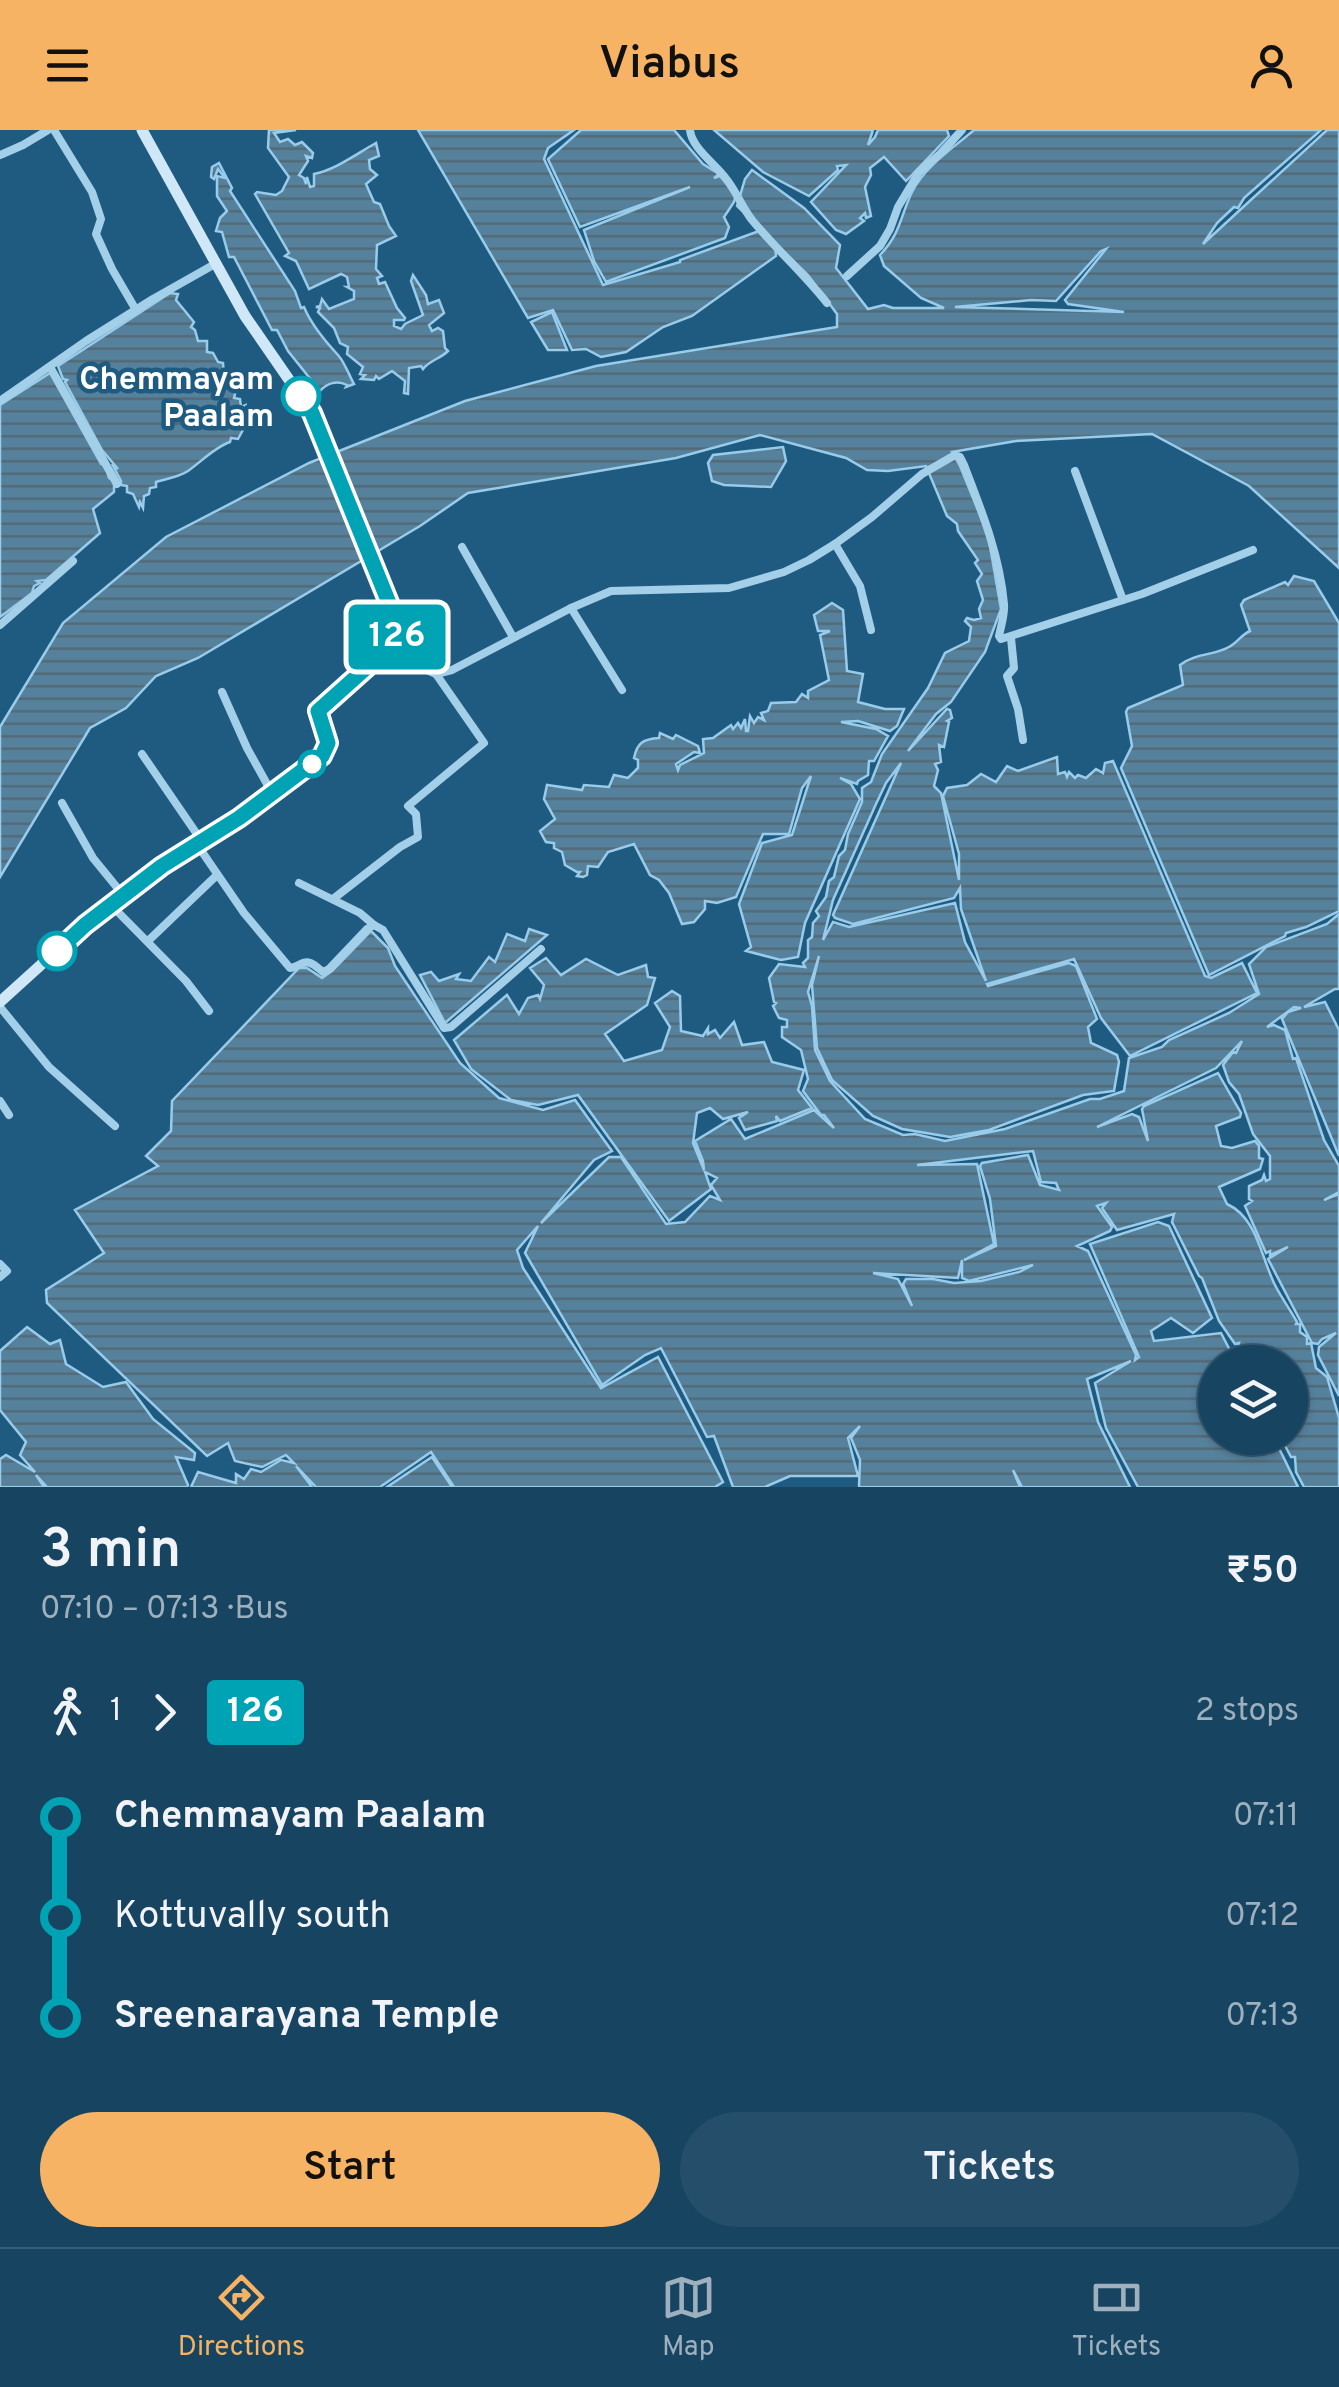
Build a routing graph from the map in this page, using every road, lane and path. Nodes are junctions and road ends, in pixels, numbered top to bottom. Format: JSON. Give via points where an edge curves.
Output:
{"nodes":[{"id":1,"x":51,"y":130,"type":"edge"},
{"id":2,"x":142,"y":130,"type":"edge"},
{"id":3,"x":690,"y":130,"type":"edge"},
{"id":4,"x":962,"y":130,"type":"edge"},
{"id":5,"x":0,"y":154,"type":"edge"},
{"id":6,"x":216,"y":264,"type":"junction"},
{"id":7,"x":847,"y":276,"type":"dead end"},
{"id":8,"x":827,"y":303,"type":"dead end"},
{"id":9,"x":136,"y":310,"type":"junction"},
{"id":10,"x":50,"y":367,"type":"junction"},
{"id":11,"x":0,"y":401,"type":"edge"},
{"id":12,"x":1075,"y":471,"type":"dead end"},
{"id":13,"x":117,"y":484,"type":"dead end"},
{"id":14,"x":835,"y":544,"type":"junction"},
{"id":15,"x":462,"y":547,"type":"dead end"},
{"id":16,"x":1253,"y":550,"type":"dead end"},
{"id":17,"x":72,"y":562,"type":"dead end"},
{"id":18,"x":1124,"y":600,"type":"junction"},
{"id":19,"x":571,"y":608,"type":"junction"},
{"id":20,"x":0,"y":625,"type":"edge"},
{"id":21,"x":400,"y":630,"type":"junction"},
{"id":22,"x":872,"y":630,"type":"dead end"},
{"id":23,"x":514,"y":637,"type":"junction"},
{"id":24,"x":1011,"y":638,"type":"junction"},
{"id":25,"x":436,"y":674,"type":"junction"},
{"id":26,"x":622,"y":690,"type":"dead end"},
{"id":27,"x":222,"y":692,"type":"dead end"},
{"id":28,"x":1023,"y":740,"type":"dead end"},
{"id":29,"x":142,"y":754,"type":"dead end"},
{"id":30,"x":272,"y":793,"type":"junction"},
{"id":31,"x":62,"y":803,"type":"dead end"},
{"id":32,"x":198,"y":842,"type":"junction"},
{"id":33,"x":217,"y":875,"type":"junction"},
{"id":34,"x":298,"y":884,"type":"dead end"},
{"id":35,"x":124,"y":896,"type":"junction"},
{"id":36,"x":333,"y":899,"type":"junction"},
{"id":37,"x":112,"y":905,"type":"junction"},
{"id":38,"x":374,"y":925,"type":"junction"},
{"id":39,"x":148,"y":942,"type":"junction"},
{"id":40,"x":541,"y":950,"type":"dead end"},
{"id":41,"x":0,"y":1004,"type":"edge"},
{"id":42,"x":209,"y":1011,"type":"dead end"},
{"id":43,"x":0,"y":1101,"type":"edge"},
{"id":44,"x":9,"y":1116,"type":"dead end"},
{"id":45,"x":115,"y":1126,"type":"dead end"},
{"id":46,"x":0,"y":1264,"type":"edge"},
{"id":47,"x":0,"y":1277,"type":"edge"}],
"edges":[{"from":1,"to":5,"type":"street"},
{"from":1,"to":9,"type":"street","via":[[86,181],[101,219],[96,234]]},
{"from":2,"to":6,"type":"main road"},
{"from":3,"to":8,"type":"street","via":[[753,221]]},
{"from":4,"to":7,"type":"street","via":[[919,172],[880,246]]},
{"from":6,"to":9,"type":"street"},
{"from":6,"to":21,"type":"main road","via":[[312,413]]},
{"from":9,"to":10,"type":"street"},
{"from":10,"to":11,"type":"street"},
{"from":10,"to":13,"type":"street"},
{"from":12,"to":18,"type":"street"},
{"from":14,"to":19,"type":"street","via":[[784,572],[729,588],[611,590]]},
{"from":14,"to":22,"type":"street","via":[[860,586]]},
{"from":14,"to":24,"type":"street","via":[[922,474],[960,457],[994,552],[1005,608],[1000,636]]},
{"from":15,"to":23,"type":"street"},
{"from":16,"to":18,"type":"street"},
{"from":17,"to":20,"type":"street"},
{"from":18,"to":24,"type":"street"},
{"from":19,"to":23,"type":"street"},
{"from":19,"to":26,"type":"street"},
{"from":21,"to":25,"type":"street"},
{"from":21,"to":30,"type":"main road","via":[[394,643],[318,711],[328,743],[322,756]]},
{"from":23,"to":25,"type":"street"},
{"from":24,"to":28,"type":"street","via":[[1014,668],[1006,676]]},
{"from":25,"to":36,"type":"street","via":[[484,743],[408,806],[416,814],[418,838]]},
{"from":27,"to":30,"type":"street"},
{"from":29,"to":32,"type":"street"},
{"from":30,"to":32,"type":"main road"},
{"from":31,"to":35,"type":"street"},
{"from":32,"to":33,"type":"street"},
{"from":32,"to":35,"type":"main road"},
{"from":33,"to":38,"type":"street","via":[[290,968],[304,962],[323,972]]},
{"from":33,"to":39,"type":"street"},
{"from":34,"to":36,"type":"street"},
{"from":35,"to":37,"type":"main road"},
{"from":36,"to":38,"type":"street"},
{"from":37,"to":39,"type":"street"},
{"from":37,"to":41,"type":"main road"},
{"from":38,"to":40,"type":"street","via":[[444,1028]]},
{"from":39,"to":42,"type":"street"},
{"from":41,"to":45,"type":"street","via":[[49,1067]]},
{"from":43,"to":44,"type":"street"},
{"from":46,"to":47,"type":"street","via":[[6,1271]]}]}
